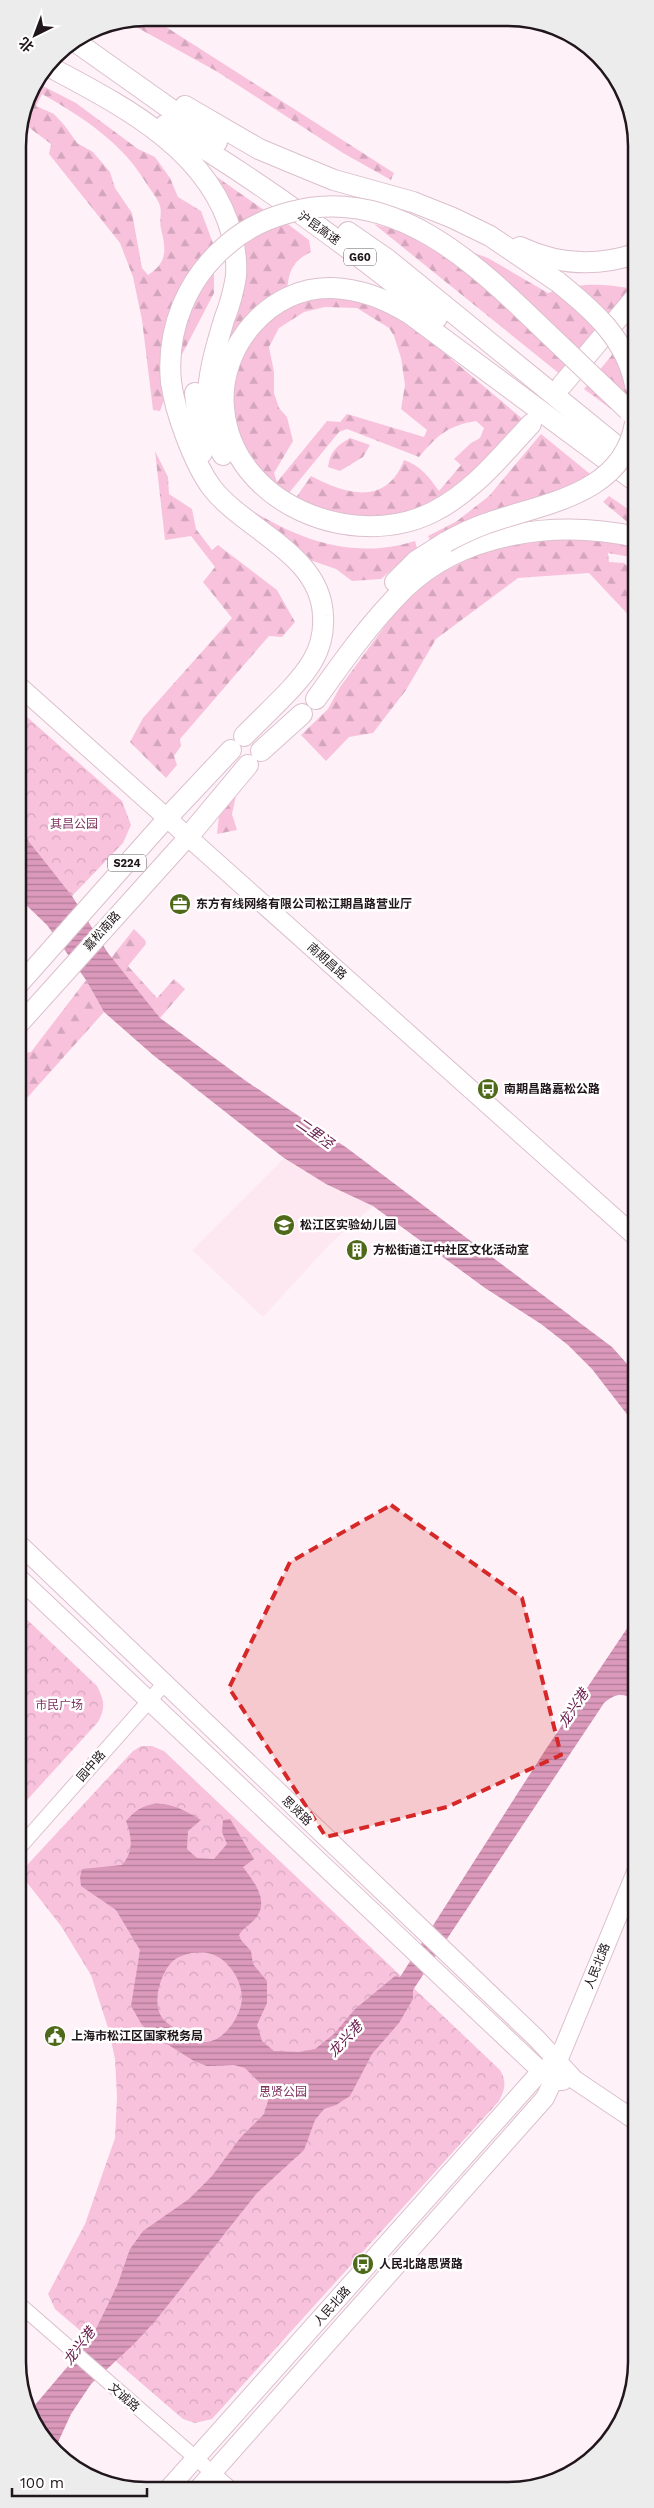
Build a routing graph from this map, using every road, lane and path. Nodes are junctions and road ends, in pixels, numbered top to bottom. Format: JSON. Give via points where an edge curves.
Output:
{"nodes":[{"id":1,"x":81,"y":45,"type":"edge"},
{"id":2,"x":81,"y":46,"type":"edge"},
{"id":3,"x":57,"y":66,"type":"edge"},
{"id":4,"x":57,"y":66,"type":"edge"},
{"id":5,"x":490,"y":236,"type":"junction"},
{"id":6,"x":628,"y":256,"type":"edge"},
{"id":7,"x":229,"y":300,"type":"junction"},
{"id":8,"x":628,"y":307,"type":"edge"},
{"id":9,"x":628,"y":321,"type":"edge"},
{"id":10,"x":628,"y":361,"type":"edge"},
{"id":11,"x":628,"y":411,"type":"edge"},
{"id":12,"x":628,"y":446,"type":"edge"},
{"id":13,"x":628,"y":454,"type":"edge"},
{"id":14,"x":628,"y":474,"type":"edge"},
{"id":15,"x":628,"y":475,"type":"edge"},
{"id":16,"x":224,"y":501,"type":"junction"},
{"id":17,"x":628,"y":536,"type":"edge"},
{"id":18,"x":27,"y":692,"type":"edge"},
{"id":19,"x":302,"y":714,"type":"dead end"},
{"id":20,"x":168,"y":818,"type":"junction"},
{"id":21,"x":188,"y":837,"type":"junction"},
{"id":22,"x":27,"y":976,"type":"edge"},
{"id":23,"x":27,"y":1016,"type":"edge"},
{"id":24,"x":628,"y":1229,"type":"edge"},
{"id":25,"x":26,"y":1551,"type":"edge"},
{"id":26,"x":26,"y":1585,"type":"edge"},
{"id":27,"x":164,"y":1684,"type":"junction"},
{"id":28,"x":149,"y":1702,"type":"junction"},
{"id":29,"x":26,"y":1840,"type":"edge"},
{"id":30,"x":627,"y":1893,"type":"edge"},
{"id":31,"x":558,"y":2061,"type":"junction"},
{"id":32,"x":547,"y":2076,"type":"junction"},
{"id":33,"x":575,"y":2080,"type":"junction"},
{"id":34,"x":627,"y":2115,"type":"edge"},
{"id":35,"x":26,"y":2310,"type":"edge"},
{"id":36,"x":196,"y":2460,"type":"junction"},
{"id":37,"x":213,"y":2473,"type":"junction"},
{"id":38,"x":175,"y":2482,"type":"edge"},
{"id":39,"x":205,"y":2482,"type":"edge"},
{"id":40,"x":223,"y":2482,"type":"edge"}],
"edges":[{"from":1,"to":5,"type":"highway","via":[[259,149],[334,180],[413,202]]},
{"from":2,"to":13,"type":"highway","name":"沪昆高速","number":"G60","via":[[387,259]]},
{"from":3,"to":7,"type":"highway","via":[[161,133],[204,178],[228,219],[235,248],[236,276]]},
{"from":4,"to":14,"type":"highway","name":"沪昆高速","number":"G60","via":[[209,151],[378,270]]},
{"from":5,"to":6,"type":"highway","via":[[555,260],[608,262]]},
{"from":5,"to":10,"type":"highway","bridge":true,"via":[[583,302],[615,336]]},
{"from":7,"to":15,"type":"highway","via":[[207,386],[214,432],[222,453],[246,485],[261,499],[295,520],[352,535],[394,534],[416,528],[456,510],[474,497],[490,483],[534,426],[468,489],[433,512],[394,524],[353,526],[318,518],[283,502],[255,478],[244,463],[231,437],[224,408],[224,388],[235,350],[245,334],[272,306],[310,290],[351,289],[391,302]]},
{"from":7,"to":16,"type":"highway","via":[[218,316],[200,357],[194,384],[202,453]]},
{"from":8,"to":9,"type":"highway","via":[[566,388]]},
{"from":11,"to":16,"type":"highway","bridge":true,"via":[[501,289],[448,246],[419,229],[371,210],[336,206],[302,209],[271,218],[232,240],[210,260],[180,311],[172,341],[171,382],[175,405],[211,487]]},
{"from":12,"to":17,"type":"highway","bridge":true,"via":[[601,479],[584,490],[565,500],[484,524],[416,561],[361,625],[316,699],[366,630],[405,588],[447,559],[524,532],[577,529]]},
{"from":16,"to":20,"type":"highway","via":[[307,571],[323,607],[320,646],[312,662]]},
{"from":18,"to":20,"type":"main road","name":"南期昌路"},
{"from":19,"to":21,"type":"highway","via":[[255,758]]},
{"from":20,"to":21,"type":"main road","name":"南期昌路"},
{"from":20,"to":22,"type":"main road","number":"S224"},
{"from":21,"to":23,"type":"main road","name":"嘉松南路","number":"S224"},
{"from":21,"to":24,"type":"main road","name":"南期昌路"},
{"from":25,"to":27,"type":"main road","name":"思贤路"},
{"from":26,"to":28,"type":"main road","name":"思贤路"},
{"from":27,"to":28,"type":"street","name":"园中路"},
{"from":27,"to":31,"type":"main road","name":"思贤路"},
{"from":28,"to":29,"type":"street","name":"园中路"},
{"from":28,"to":32,"type":"main road","name":"思贤路"},
{"from":30,"to":31,"type":"main road","name":"人民北路"},
{"from":31,"to":32,"type":"main road","name":"人民北路"},
{"from":31,"to":33,"type":"main road","name":"思贤路"},
{"from":32,"to":33,"type":"main road"},
{"from":32,"to":36,"type":"main road","name":"人民北路"},
{"from":32,"to":37,"type":"main road","name":"人民北路","via":[[545,2098]]},
{"from":33,"to":34,"type":"main road","name":"思贤路"},
{"from":35,"to":36,"type":"street","name":"文诚路"},
{"from":36,"to":37,"type":"street","name":"文诚路"},
{"from":36,"to":38,"type":"main road","name":"人民北路"},
{"from":37,"to":39,"type":"main road","name":"人民北路"},
{"from":37,"to":40,"type":"street","name":"文诚路"}]}
